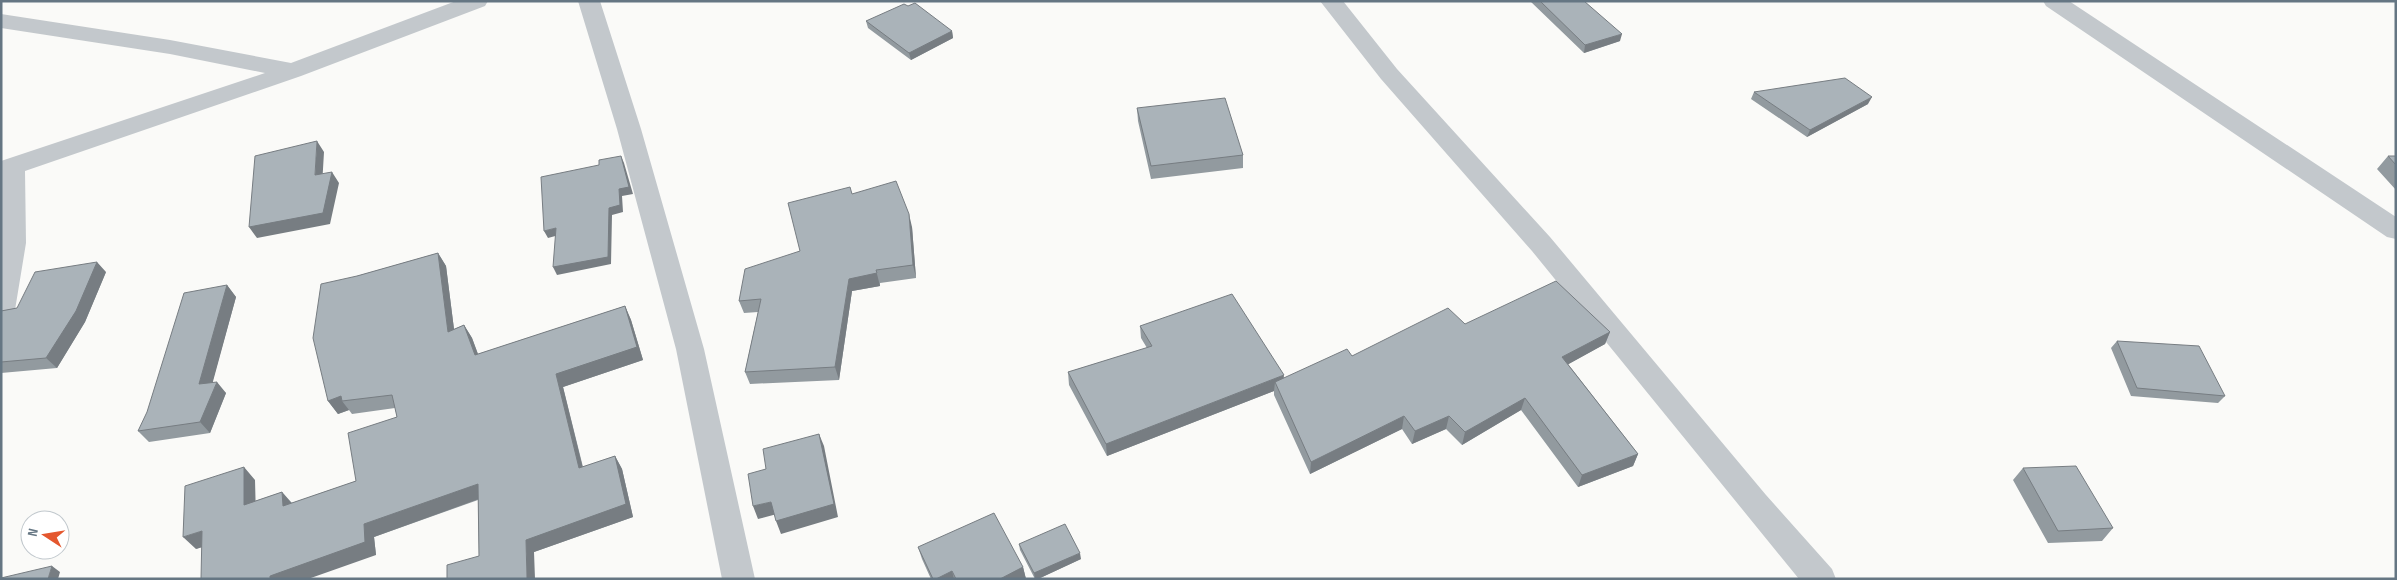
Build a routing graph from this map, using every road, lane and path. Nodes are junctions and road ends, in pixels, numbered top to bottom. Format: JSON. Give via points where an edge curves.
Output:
{"nodes":[{"id":1,"x":477,"y":1,"type":"edge"},
{"id":2,"x":589,"y":1,"type":"edge"},
{"id":3,"x":1331,"y":1,"type":"edge"},
{"id":4,"x":2054,"y":1,"type":"edge"},
{"id":5,"x":1,"y":21,"type":"edge"},
{"id":6,"x":294,"y":71,"type":"junction"},
{"id":7,"x":7,"y":168,"type":"edge"},
{"id":8,"x":2396,"y":230,"type":"edge"},
{"id":9,"x":1,"y":310,"type":"edge"},
{"id":10,"x":739,"y":579,"type":"edge"},
{"id":11,"x":1820,"y":579,"type":"edge"}],
"edges":[{"from":1,"to":6,"type":"street"},
{"from":2,"to":10,"type":"street","via":[[632,139],[690,349]]},
{"from":3,"to":11,"type":"street","via":[[1389,74],[1541,244]]},
{"from":4,"to":8,"type":"street"},
{"from":5,"to":6,"type":"street","via":[[170,47]]},
{"from":6,"to":7,"type":"street"},
{"from":7,"to":9,"type":"street","via":[[14,244]]}]}
